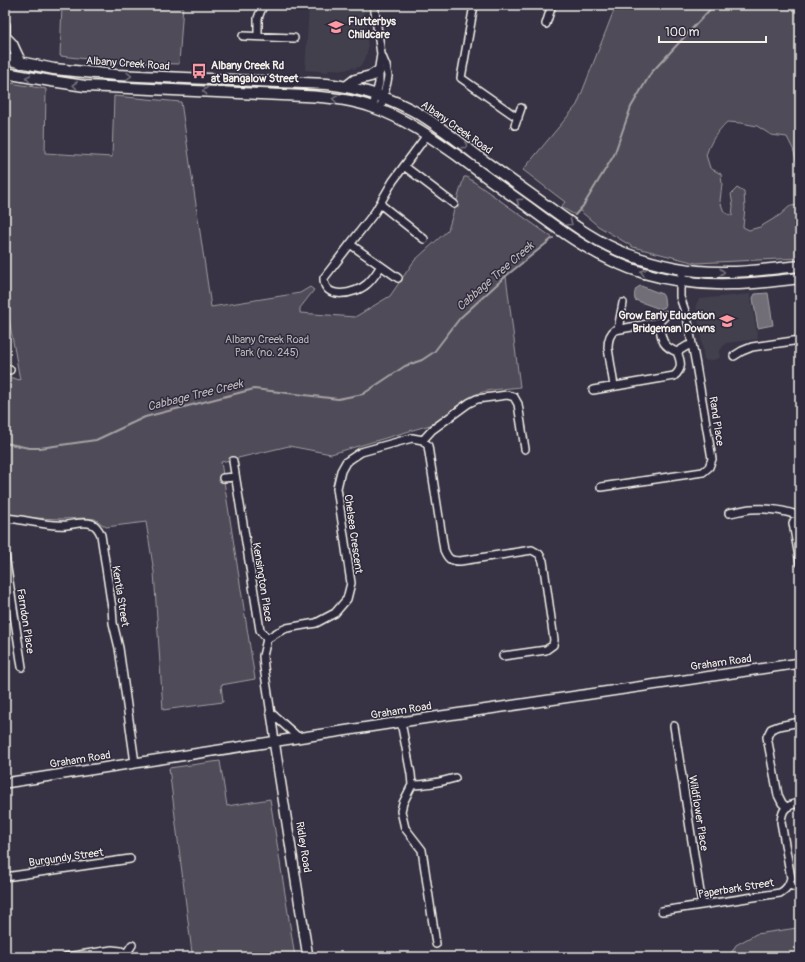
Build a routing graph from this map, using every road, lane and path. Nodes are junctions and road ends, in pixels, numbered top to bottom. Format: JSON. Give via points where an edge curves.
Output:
{"nodes":[{"id":1,"x":263,"y":5,"type":"edge"},
{"id":2,"x":374,"y":5,"type":"edge"},
{"id":3,"x":474,"y":5,"type":"edge"},
{"id":4,"x":552,"y":5,"type":"edge"},
{"id":5,"x":546,"y":24,"type":"dead end"},
{"id":6,"x":5,"y":25,"type":"edge"},
{"id":7,"x":243,"y":36,"type":"dead end"},
{"id":8,"x":258,"y":36,"type":"junction"},
{"id":9,"x":5,"y":37,"type":"edge"},
{"id":10,"x":294,"y":38,"type":"dead end"},
{"id":11,"x":5,"y":44,"type":"edge"},
{"id":12,"x":381,"y":54,"type":"junction"},
{"id":13,"x":5,"y":59,"type":"edge"},
{"id":14,"x":21,"y":63,"type":"junction"},
{"id":15,"x":379,"y":71,"type":"junction"},
{"id":16,"x":5,"y":73,"type":"edge"},
{"id":17,"x":346,"y":87,"type":"junction"},
{"id":18,"x":380,"y":96,"type":"junction"},
{"id":19,"x":376,"y":108,"type":"junction"},
{"id":20,"x":521,"y":108,"type":"dead end"},
{"id":21,"x":427,"y":135,"type":"junction"},
{"id":22,"x":404,"y":166,"type":"junction"},
{"id":23,"x":380,"y":204,"type":"junction"},
{"id":24,"x":454,"y":204,"type":"dead end"},
{"id":25,"x":424,"y":239,"type":"dead end"},
{"id":26,"x":350,"y":244,"type":"junction"},
{"id":27,"x":381,"y":266,"type":"junction"},
{"id":28,"x":800,"y":266,"type":"edge"},
{"id":29,"x":683,"y":269,"type":"junction"},
{"id":30,"x":398,"y":278,"type":"dead end"},
{"id":31,"x":800,"y":278,"type":"edge"},
{"id":32,"x":681,"y":281,"type":"junction"},
{"id":33,"x":623,"y":303,"type":"dead end"},
{"id":34,"x":666,"y":315,"type":"dead end"},
{"id":35,"x":659,"y":322,"type":"junction"},
{"id":36,"x":618,"y":329,"type":"junction"},
{"id":37,"x":800,"y":340,"type":"edge"},
{"id":38,"x":692,"y":345,"type":"junction"},
{"id":39,"x":678,"y":352,"type":"junction"},
{"id":40,"x":734,"y":356,"type":"dead end"},
{"id":41,"x":614,"y":386,"type":"junction"},
{"id":42,"x":593,"y":390,"type":"dead end"},
{"id":43,"x":423,"y":440,"type":"junction"},
{"id":44,"x":526,"y":450,"type":"dead end"},
{"id":45,"x":233,"y":461,"type":"dead end"},
{"id":46,"x":235,"y":476,"type":"junction"},
{"id":47,"x":223,"y":478,"type":"dead end"},
{"id":48,"x":601,"y":487,"type":"dead end"},
{"id":49,"x":729,"y":513,"type":"dead end"},
{"id":50,"x":798,"y":514,"type":"edge"},
{"id":51,"x":5,"y":518,"type":"edge"},
{"id":52,"x":5,"y":555,"type":"edge"},
{"id":53,"x":800,"y":563,"type":"edge"},
{"id":54,"x":267,"y":639,"type":"junction"},
{"id":55,"x":503,"y":656,"type":"dead end"},
{"id":56,"x":800,"y":663,"type":"edge"},
{"id":57,"x":22,"y":667,"type":"dead end"},
{"id":58,"x":270,"y":712,"type":"junction"},
{"id":59,"x":401,"y":722,"type":"junction"},
{"id":60,"x":800,"y":722,"type":"edge"},
{"id":61,"x":674,"y":726,"type":"dead end"},
{"id":62,"x":298,"y":737,"type":"junction"},
{"id":63,"x":275,"y":741,"type":"junction"},
{"id":64,"x":135,"y":763,"type":"junction"},
{"id":65,"x":455,"y":778,"type":"dead end"},
{"id":66,"x":5,"y":783,"type":"edge"},
{"id":67,"x":412,"y":785,"type":"junction"},
{"id":68,"x":800,"y":802,"type":"edge"},
{"id":69,"x":786,"y":807,"type":"junction"},
{"id":70,"x":130,"y":858,"type":"dead end"},
{"id":71,"x":5,"y":877,"type":"edge"},
{"id":72,"x":789,"y":885,"type":"junction"},
{"id":73,"x":800,"y":888,"type":"edge"},
{"id":74,"x":702,"y":905,"type":"junction"},
{"id":75,"x":662,"y":911,"type":"dead end"},
{"id":76,"x":436,"y":944,"type":"dead end"},
{"id":77,"x":132,"y":946,"type":"dead end"},
{"id":78,"x":128,"y":955,"type":"edge"},
{"id":79,"x":66,"y":957,"type":"edge"},
{"id":80,"x":308,"y":957,"type":"edge"}],
"edges":[{"from":1,"to":8,"type":"street","via":[[258,18]]},
{"from":2,"to":12,"type":"street"},
{"from":3,"to":20,"type":"street","via":[[461,78],[517,122]]},
{"from":4,"to":5,"type":"street"},
{"from":6,"to":9,"type":"street"},
{"from":7,"to":8,"type":"street"},
{"from":8,"to":10,"type":"street"},
{"from":9,"to":11,"type":"street"},
{"from":9,"to":14,"type":"main road","via":[[12,44]]},
{"from":12,"to":15,"type":"street"},
{"from":12,"to":18,"type":"street","via":[[388,82]]},
{"from":13,"to":14,"type":"main road","name":"Albany Creek Road"},
{"from":14,"to":17,"type":"main road","name":"Albany Creek Road","one_way":true,"via":[[116,75]]},
{"from":15,"to":17,"type":"main road","via":[[355,80]]},
{"from":15,"to":18,"type":"street"},
{"from":19,"to":16,"type":"main road","one_way":true,"via":[[353,101],[318,97],[84,86]]},
{"from":17,"to":18,"type":"main road","name":"Albany Creek Road"},
{"from":18,"to":19,"type":"street"},
{"from":18,"to":29,"type":"main road","name":"Albany Creek Road","one_way":true,"via":[[430,121],[576,227],[606,245],[657,264]]},
{"from":19,"to":21,"type":"main road","via":[[405,121]]},
{"from":21,"to":22,"type":"street"},
{"from":32,"to":21,"type":"main road","one_way":true,"via":[[638,271],[585,247]]},
{"from":22,"to":23,"type":"street"},
{"from":22,"to":24,"type":"street"},
{"from":23,"to":25,"type":"street"},
{"from":23,"to":26,"type":"street"},
{"from":26,"to":27,"type":"street"},
{"from":26,"to":27,"type":"street","via":[[324,278],[327,289],[333,293],[343,294],[361,288]]},
{"from":27,"to":30,"type":"street"},
{"from":29,"to":28,"type":"main road","name":"Albany Creek Road","one_way":true,"via":[[730,272]]},
{"from":29,"to":32,"type":"street","name":"Rand Place"},
{"from":31,"to":32,"type":"main road","via":[[730,284]]},
{"from":32,"to":38,"type":"street","name":"Rand Place","via":[[680,297]]},
{"from":33,"to":36,"type":"street"},
{"from":34,"to":35,"type":"street"},
{"from":35,"to":36,"type":"street"},
{"from":35,"to":39,"type":"street","via":[[664,344]]},
{"from":36,"to":41,"type":"street","via":[[611,332],[608,342]]},
{"from":37,"to":40,"type":"street","via":[[752,347]]},
{"from":38,"to":39,"type":"street"},
{"from":38,"to":48,"type":"street","name":"Rand Place","via":[[712,459],[709,466],[703,472]]},
{"from":39,"to":41,"type":"street","via":[[681,367],[674,376]]},
{"from":41,"to":42,"type":"street"},
{"from":43,"to":44,"type":"street","via":[[432,430],[469,403],[478,399],[507,395],[514,397],[518,404]]},
{"from":43,"to":54,"type":"street","name":"Chelsea Crescent","via":[[412,438],[361,452],[346,462],[337,488],[350,583],[347,599],[335,613],[322,620],[287,628]]},
{"from":43,"to":55,"type":"street","via":[[428,446],[444,550],[448,558],[460,562],[532,550],[539,554],[543,561],[553,645],[546,650]]},
{"from":45,"to":46,"type":"street","name":"Kensington Place"},
{"from":46,"to":47,"type":"street"},
{"from":46,"to":54,"type":"street","name":"Kensington Place","via":[[260,630]]},
{"from":49,"to":50,"type":"street","via":[[751,509]]},
{"from":50,"to":53,"type":"street","via":[[793,523]]},
{"from":51,"to":64,"type":"street","name":"Kentia Street","via":[[58,526],[90,523],[99,530]]},
{"from":52,"to":57,"type":"street","name":"Farndon Place"},
{"from":54,"to":58,"type":"street","via":[[263,656]]},
{"from":56,"to":59,"type":"street","name":"Graham Road"},
{"from":58,"to":62,"type":"street"},
{"from":58,"to":63,"type":"street"},
{"from":59,"to":62,"type":"street","name":"Graham Road"},
{"from":59,"to":67,"type":"street"},
{"from":60,"to":69,"type":"street","via":[[779,726],[771,730],[767,737],[778,795]]},
{"from":61,"to":74,"type":"street","name":"Wildflower Place"},
{"from":62,"to":63,"type":"street","name":"Graham Road"},
{"from":63,"to":64,"type":"street","name":"Graham Road"},
{"from":63,"to":80,"type":"street","name":"Ridley Road"},
{"from":64,"to":66,"type":"street","name":"Graham Road"},
{"from":65,"to":67,"type":"street","via":[[439,783]]},
{"from":67,"to":76,"type":"street","via":[[401,812],[405,828],[422,850]]},
{"from":68,"to":69,"type":"street"},
{"from":69,"to":72,"type":"street","name":"Paperbark Street","via":[[781,822],[791,878]]},
{"from":70,"to":71,"type":"street","name":"Burgundy Street"},
{"from":72,"to":73,"type":"street"},
{"from":72,"to":74,"type":"street","name":"Paperbark Street","via":[[780,893]]},
{"from":74,"to":75,"type":"street","name":"Paperbark Street"},
{"from":77,"to":78,"type":"street"},
{"from":78,"to":79,"type":"street","via":[[112,950]]}]}
